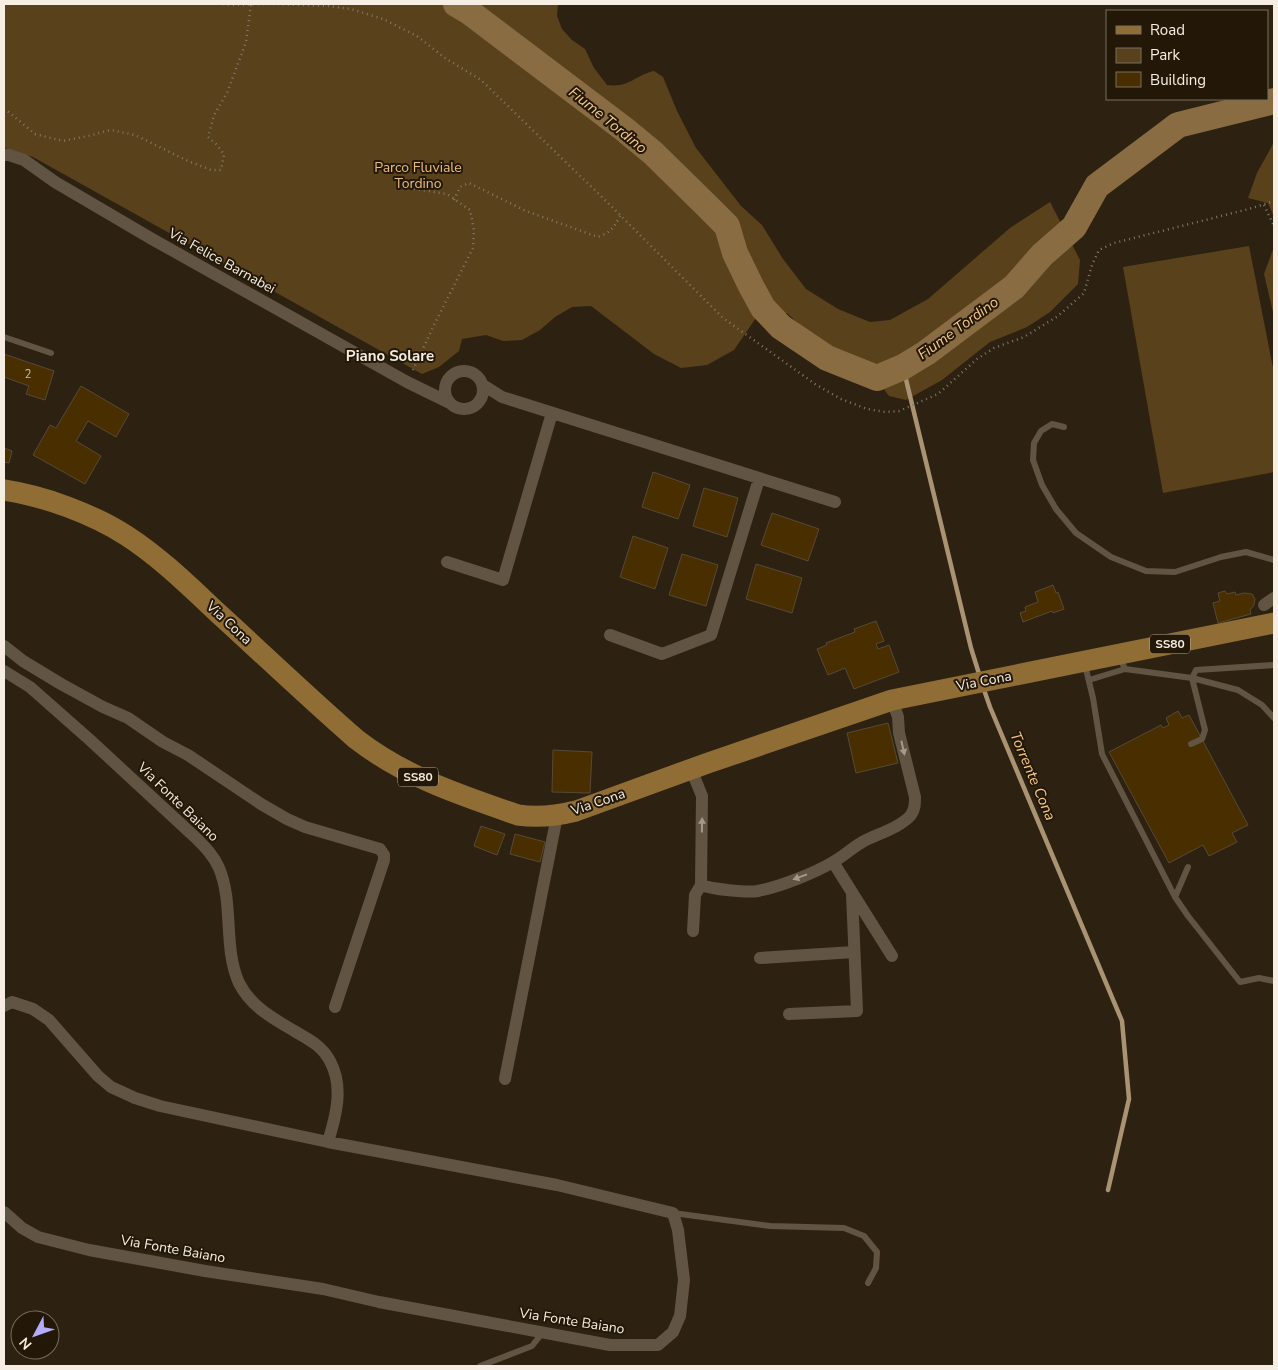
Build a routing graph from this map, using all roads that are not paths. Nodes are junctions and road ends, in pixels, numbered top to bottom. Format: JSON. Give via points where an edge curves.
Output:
{"nodes":[{"id":1,"x":4,"y":155,"type":"edge"},
{"id":2,"x":4,"y":337,"type":"edge"},
{"id":3,"x":51,"y":353,"type":"dead end"},
{"id":4,"x":447,"y":383,"type":"junction"},
{"id":5,"x":483,"y":384,"type":"junction"},
{"id":6,"x":427,"y":392,"type":"junction"},
{"id":7,"x":502,"y":397,"type":"junction"},
{"id":8,"x":481,"y":399,"type":"junction"},
{"id":9,"x":450,"y":403,"type":"junction"},
{"id":10,"x":552,"y":413,"type":"junction"},
{"id":11,"x":1064,"y":427,"type":"dead end"},
{"id":12,"x":760,"y":479,"type":"junction"},
{"id":13,"x":4,"y":490,"type":"edge"},
{"id":14,"x":835,"y":502,"type":"dead end"},
{"id":15,"x":1274,"y":560,"type":"edge"},
{"id":16,"x":447,"y":562,"type":"dead end"},
{"id":17,"x":1271,"y":609,"type":"edge"},
{"id":18,"x":610,"y":635,"type":"dead end"},
{"id":19,"x":4,"y":646,"type":"edge"},
{"id":20,"x":1122,"y":662,"type":"junction"},
{"id":21,"x":1274,"y":665,"type":"edge"},
{"id":22,"x":1079,"y":669,"type":"junction"},
{"id":23,"x":4,"y":671,"type":"edge"},
{"id":24,"x":1192,"y":678,"type":"junction"},
{"id":25,"x":898,"y":699,"type":"junction"},
{"id":26,"x":1274,"y":718,"type":"edge"},
{"id":27,"x":1191,"y":744,"type":"dead end"},
{"id":28,"x":691,"y":769,"type":"junction"},
{"id":29,"x":557,"y":816,"type":"junction"},
{"id":30,"x":833,"y":862,"type":"junction"},
{"id":31,"x":1188,"y":867,"type":"dead end"},
{"id":32,"x":701,"y":885,"type":"junction"},
{"id":33,"x":852,"y":894,"type":"junction"},
{"id":34,"x":1175,"y":897,"type":"junction"},
{"id":35,"x":694,"y":931,"type":"dead end"},
{"id":36,"x":854,"y":952,"type":"junction"},
{"id":37,"x":892,"y":956,"type":"dead end"},
{"id":38,"x":760,"y":958,"type":"dead end"},
{"id":39,"x":1274,"y":981,"type":"edge"},
{"id":40,"x":4,"y":1006,"type":"edge"},
{"id":41,"x":335,"y":1007,"type":"dead end"},
{"id":42,"x":789,"y":1014,"type":"dead end"},
{"id":43,"x":505,"y":1079,"type":"dead end"},
{"id":44,"x":328,"y":1142,"type":"junction"},
{"id":45,"x":4,"y":1212,"type":"edge"},
{"id":46,"x":673,"y":1213,"type":"junction"},
{"id":47,"x":868,"y":1283,"type":"dead end"},
{"id":48,"x":543,"y":1332,"type":"junction"},
{"id":49,"x":480,"y":1366,"type":"edge"}],
"edges":[{"from":1,"to":6,"type":"street","name":"Via Felice Barnabei","via":[[24,160],[152,239]]},
{"from":2,"to":3,"type":"lane"},
{"from":4,"to":5,"type":"street","via":[[454,374],[465,371],[476,375]]},
{"from":4,"to":6,"type":"street"},
{"from":4,"to":9,"type":"street","via":[[445,393]]},
{"from":5,"to":7,"type":"street"},
{"from":5,"to":8,"type":"street"},
{"from":6,"to":9,"type":"street","name":"Via Felice Barnabei"},
{"from":7,"to":8,"type":"street"},
{"from":7,"to":10,"type":"street"},
{"from":8,"to":9,"type":"street","via":[[466,410]]},
{"from":10,"to":12,"type":"street"},
{"from":10,"to":16,"type":"street","via":[[503,580]]},
{"from":11,"to":15,"type":"lane","via":[[1052,424],[1041,431],[1034,444],[1033,460],[1042,485],[1076,533],[1111,557],[1146,571],[1175,572],[1246,552]]},
{"from":12,"to":14,"type":"street"},
{"from":12,"to":18,"type":"street","via":[[711,635],[662,654]]},
{"from":13,"to":29,"type":"main road","name":"Via Cona","number":"SS80","via":[[83,513],[127,536],[187,585],[350,734],[384,759],[446,790],[518,815]]},
{"from":17,"to":20,"type":"main road","name":"Via Cona","number":"SS80"},
{"from":19,"to":41,"type":"street","via":[[61,684],[128,718],[287,819],[380,849],[384,860]]},
{"from":20,"to":22,"type":"main road","name":"Via Cona","number":"SS80"},
{"from":20,"to":24,"type":"lane"},
{"from":21,"to":24,"type":"lane","via":[[1196,670]]},
{"from":22,"to":25,"type":"main road","name":"Via Cona","number":"SS80"},
{"from":22,"to":34,"type":"lane","via":[[1093,698],[1102,754]]},
{"from":23,"to":44,"type":"street","name":"Via Fonte Baiano","via":[[30,687],[211,855],[224,882],[233,961],[240,984],[260,1010],[321,1048],[337,1078],[338,1095]]},
{"from":24,"to":26,"type":"lane","via":[[1238,690]]},
{"from":24,"to":27,"type":"lane","via":[[1205,730],[1202,739]]},
{"from":25,"to":28,"type":"main road","name":"Via Cona","number":"SS80"},
{"from":25,"to":30,"type":"street","one_way":true,"via":[[899,733],[915,808],[904,820],[863,841]]},
{"from":28,"to":29,"type":"main road","name":"Via Cona","number":"SS80"},
{"from":32,"to":28,"type":"street","one_way":true,"via":[[702,796]]},
{"from":29,"to":43,"type":"street"},
{"from":30,"to":32,"type":"street","one_way":true,"via":[[817,871],[752,892]]},
{"from":30,"to":33,"type":"street"},
{"from":31,"to":34,"type":"lane"},
{"from":32,"to":35,"type":"street","via":[[695,895]]},
{"from":33,"to":36,"type":"street"},
{"from":33,"to":37,"type":"street"},
{"from":34,"to":39,"type":"lane","via":[[1240,982],[1258,978]]},
{"from":36,"to":38,"type":"street"},
{"from":36,"to":42,"type":"street","via":[[857,1011]]},
{"from":40,"to":44,"type":"street","via":[[12,1002],[33,1009],[49,1020],[98,1076],[111,1087],[135,1098]]},
{"from":44,"to":46,"type":"street","via":[[557,1185]]},
{"from":45,"to":48,"type":"street","name":"Via Fonte Baiano","via":[[38,1237],[89,1250],[323,1289]]},
{"from":46,"to":47,"type":"lane","via":[[770,1226],[844,1228],[864,1236],[877,1252],[876,1268]]},
{"from":46,"to":48,"type":"street","name":"Via Fonte Baiano","via":[[684,1280],[680,1316],[673,1332],[658,1345],[648,1345],[610,1344]]},
{"from":48,"to":49,"type":"lane","via":[[532,1346]]}]}
